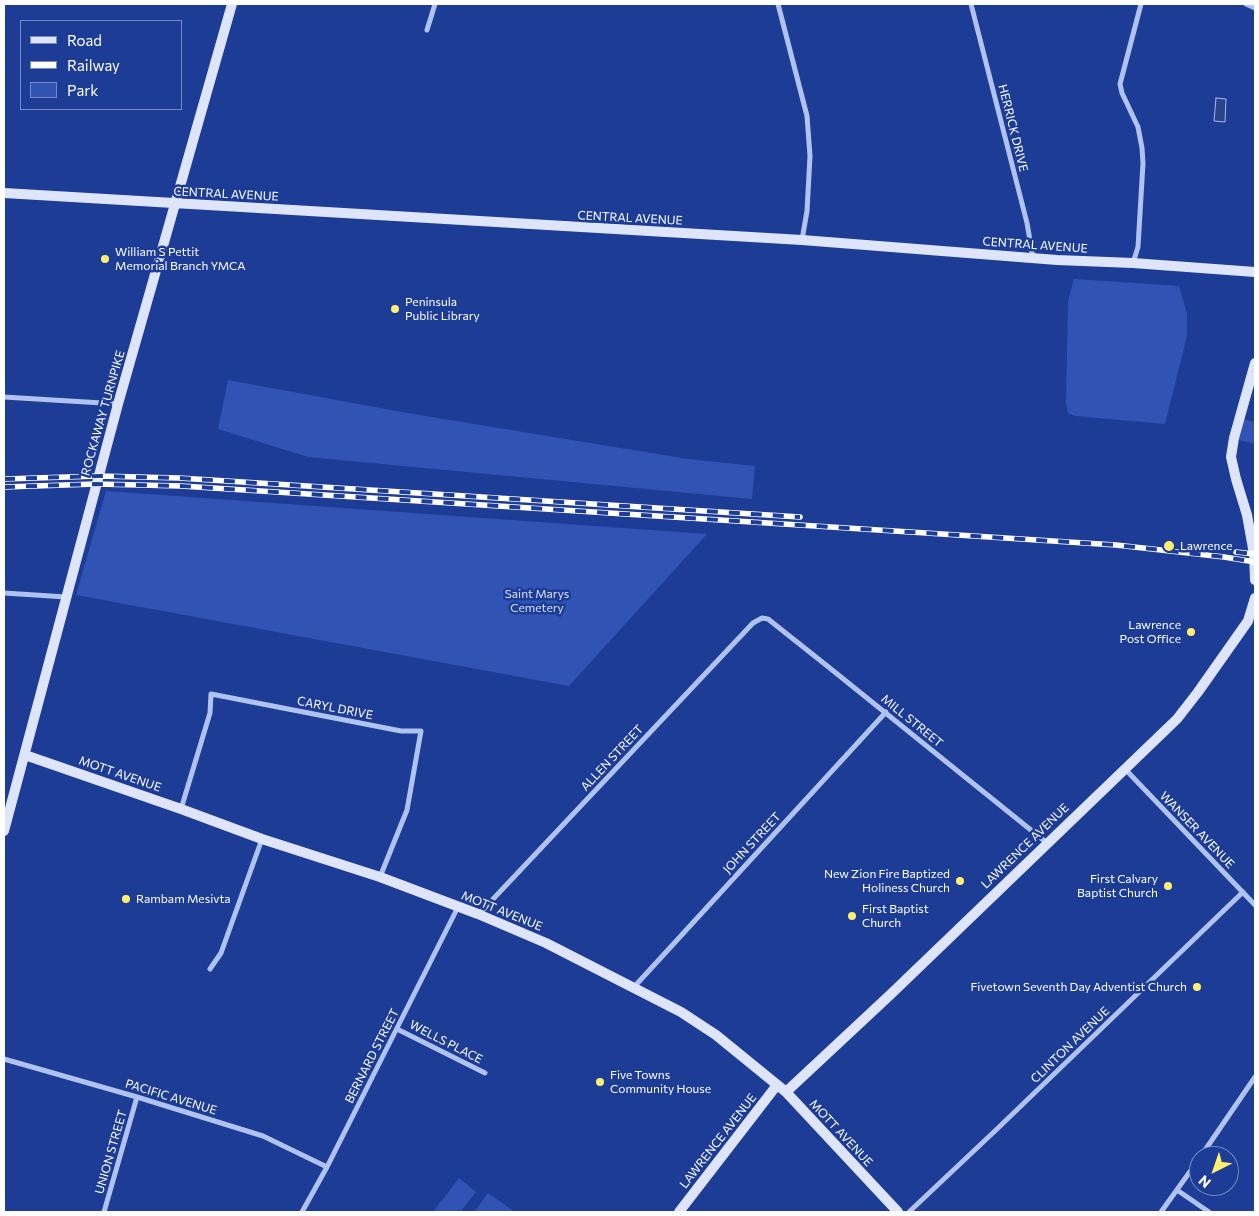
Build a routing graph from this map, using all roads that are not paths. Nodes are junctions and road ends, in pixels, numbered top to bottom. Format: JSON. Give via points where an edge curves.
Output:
{"nodes":[{"id":1,"x":232,"y":4,"type":"edge"},
{"id":2,"x":435,"y":4,"type":"edge"},
{"id":3,"x":778,"y":4,"type":"edge"},
{"id":4,"x":971,"y":4,"type":"edge"},
{"id":5,"x":1142,"y":4,"type":"edge"},
{"id":6,"x":1246,"y":4,"type":"edge"},
{"id":7,"x":1255,"y":8,"type":"edge"},
{"id":8,"x":427,"y":30,"type":"dead end"},
{"id":9,"x":4,"y":193,"type":"edge"},
{"id":10,"x":176,"y":203,"type":"junction"},
{"id":11,"x":802,"y":240,"type":"junction"},
{"id":12,"x":1033,"y":258,"type":"junction"},
{"id":13,"x":1133,"y":263,"type":"junction"},
{"id":14,"x":1255,"y":272,"type":"edge"},
{"id":15,"x":1255,"y":363,"type":"edge"},
{"id":16,"x":4,"y":397,"type":"edge"},
{"id":17,"x":118,"y":404,"type":"junction"},
{"id":18,"x":1255,"y":580,"type":"edge"},
{"id":19,"x":4,"y":593,"type":"edge"},
{"id":20,"x":67,"y":598,"type":"junction"},
{"id":21,"x":1255,"y":598,"type":"edge"},
{"id":22,"x":762,"y":618,"type":"joint"},
{"id":23,"x":886,"y":712,"type":"junction"},
{"id":24,"x":25,"y":754,"type":"junction"},
{"id":25,"x":1124,"y":769,"type":"junction"},
{"id":26,"x":181,"y":809,"type":"junction"},
{"id":27,"x":4,"y":831,"type":"edge"},
{"id":28,"x":262,"y":839,"type":"junction"},
{"id":29,"x":1046,"y":843,"type":"junction"},
{"id":30,"x":380,"y":877,"type":"junction"},
{"id":31,"x":1243,"y":892,"type":"junction"},
{"id":32,"x":1255,"y":905,"type":"edge"},
{"id":33,"x":458,"y":907,"type":"junction"},
{"id":34,"x":478,"y":914,"type":"junction"},
{"id":35,"x":210,"y":969,"type":"dead end"},
{"id":36,"x":634,"y":987,"type":"junction"},
{"id":37,"x":397,"y":1029,"type":"junction"},
{"id":38,"x":4,"y":1059,"type":"edge"},
{"id":39,"x":485,"y":1073,"type":"dead end"},
{"id":40,"x":1255,"y":1078,"type":"edge"},
{"id":41,"x":777,"y":1085,"type":"junction"},
{"id":42,"x":786,"y":1092,"type":"junction"},
{"id":43,"x":137,"y":1096,"type":"junction"},
{"id":44,"x":1208,"y":1146,"type":"edge"},
{"id":45,"x":327,"y":1167,"type":"junction"},
{"id":46,"x":1189,"y":1173,"type":"edge"},
{"id":47,"x":1177,"y":1190,"type":"junction"},
{"id":48,"x":104,"y":1212,"type":"edge"},
{"id":49,"x":302,"y":1212,"type":"edge"},
{"id":50,"x":679,"y":1212,"type":"edge"},
{"id":51,"x":898,"y":1212,"type":"edge"},
{"id":52,"x":909,"y":1212,"type":"edge"},
{"id":53,"x":1161,"y":1212,"type":"edge"},
{"id":54,"x":1209,"y":1212,"type":"edge"}],
"edges":[{"from":1,"to":10,"type":"street","name":"ROCKAWAY TURNPIKE"},
{"from":2,"to":8,"type":"street"},
{"from":3,"to":11,"type":"street","via":[[807,116],[810,156]]},
{"from":4,"to":12,"type":"street","name":"HERRICK DRIVE"},
{"from":5,"to":13,"type":"street","via":[[1120,84],[1138,127],[1142,148],[1138,247]]},
{"from":6,"to":7,"type":"street"},
{"from":9,"to":10,"type":"street","name":"CENTRAL AVENUE"},
{"from":10,"to":11,"type":"street","name":"CENTRAL AVENUE"},
{"from":10,"to":17,"type":"street","name":"ROCKAWAY TURNPIKE"},
{"from":11,"to":12,"type":"street","name":"CENTRAL AVENUE"},
{"from":12,"to":13,"type":"street","name":"CENTRAL AVENUE"},
{"from":13,"to":14,"type":"street","name":"CENTRAL AVENUE"},
{"from":15,"to":18,"type":"street","via":[[1231,457],[1254,554]]},
{"from":16,"to":17,"type":"street"},
{"from":17,"to":20,"type":"street","name":"ROCKAWAY TURNPIKE"},
{"from":19,"to":20,"type":"street"},
{"from":20,"to":24,"type":"street","name":"ROCKAWAY TURNPIKE"},
{"from":21,"to":25,"type":"street","name":"LAWRENCE AVENUE","via":[[1248,621],[1198,692],[1177,719]]},
{"from":22,"to":23,"type":"street","name":"MILL STREET","via":[[768,619]]},
{"from":22,"to":34,"type":"street","name":"ALLEN STREET","via":[[753,623]]},
{"from":23,"to":29,"type":"street","name":"MILL STREET"},
{"from":23,"to":36,"type":"street","name":"JOHN STREET"},
{"from":24,"to":26,"type":"street","name":"MOTT AVENUE"},
{"from":24,"to":27,"type":"street","name":"ROCKAWAY TURNPIKE"},
{"from":25,"to":29,"type":"street","name":"LAWRENCE AVENUE"},
{"from":25,"to":31,"type":"street","name":"WANSER AVENUE"},
{"from":26,"to":28,"type":"street","name":"MOTT AVENUE"},
{"from":26,"to":30,"type":"street","name":"CARYL DRIVE","via":[[210,713],[212,694],[401,730],[421,731],[407,810]]},
{"from":28,"to":30,"type":"street","name":"MOTT AVENUE"},
{"from":28,"to":35,"type":"street","via":[[221,953]]},
{"from":29,"to":42,"type":"street","name":"LAWRENCE AVENUE"},
{"from":30,"to":33,"type":"street","name":"MOTT AVENUE"},
{"from":31,"to":32,"type":"street","name":"WANSER AVENUE"},
{"from":31,"to":52,"type":"street","name":"CLINTON AVENUE"},
{"from":33,"to":34,"type":"street","name":"MOTT AVENUE"},
{"from":33,"to":37,"type":"street","name":"BERNARD STREET"},
{"from":34,"to":36,"type":"street","name":"MOTT AVENUE","via":[[546,943]]},
{"from":36,"to":41,"type":"street","name":"MOTT AVENUE","via":[[713,1033]]},
{"from":37,"to":39,"type":"street","name":"WELLS PLACE"},
{"from":37,"to":45,"type":"street","name":"BERNARD STREET"},
{"from":38,"to":43,"type":"street","name":"PACIFIC AVENUE"},
{"from":40,"to":44,"type":"street"},
{"from":41,"to":42,"type":"street","name":"MOTT AVENUE"},
{"from":41,"to":50,"type":"street","name":"LAWRENCE AVENUE"},
{"from":42,"to":51,"type":"street","name":"MOTT AVENUE"},
{"from":43,"to":45,"type":"street","name":"PACIFIC AVENUE","via":[[263,1136]]},
{"from":43,"to":48,"type":"street","name":"UNION STREET"},
{"from":45,"to":49,"type":"street","name":"BERNARD STREET"},
{"from":46,"to":47,"type":"street"},
{"from":47,"to":53,"type":"street"},
{"from":47,"to":54,"type":"street"}]}
